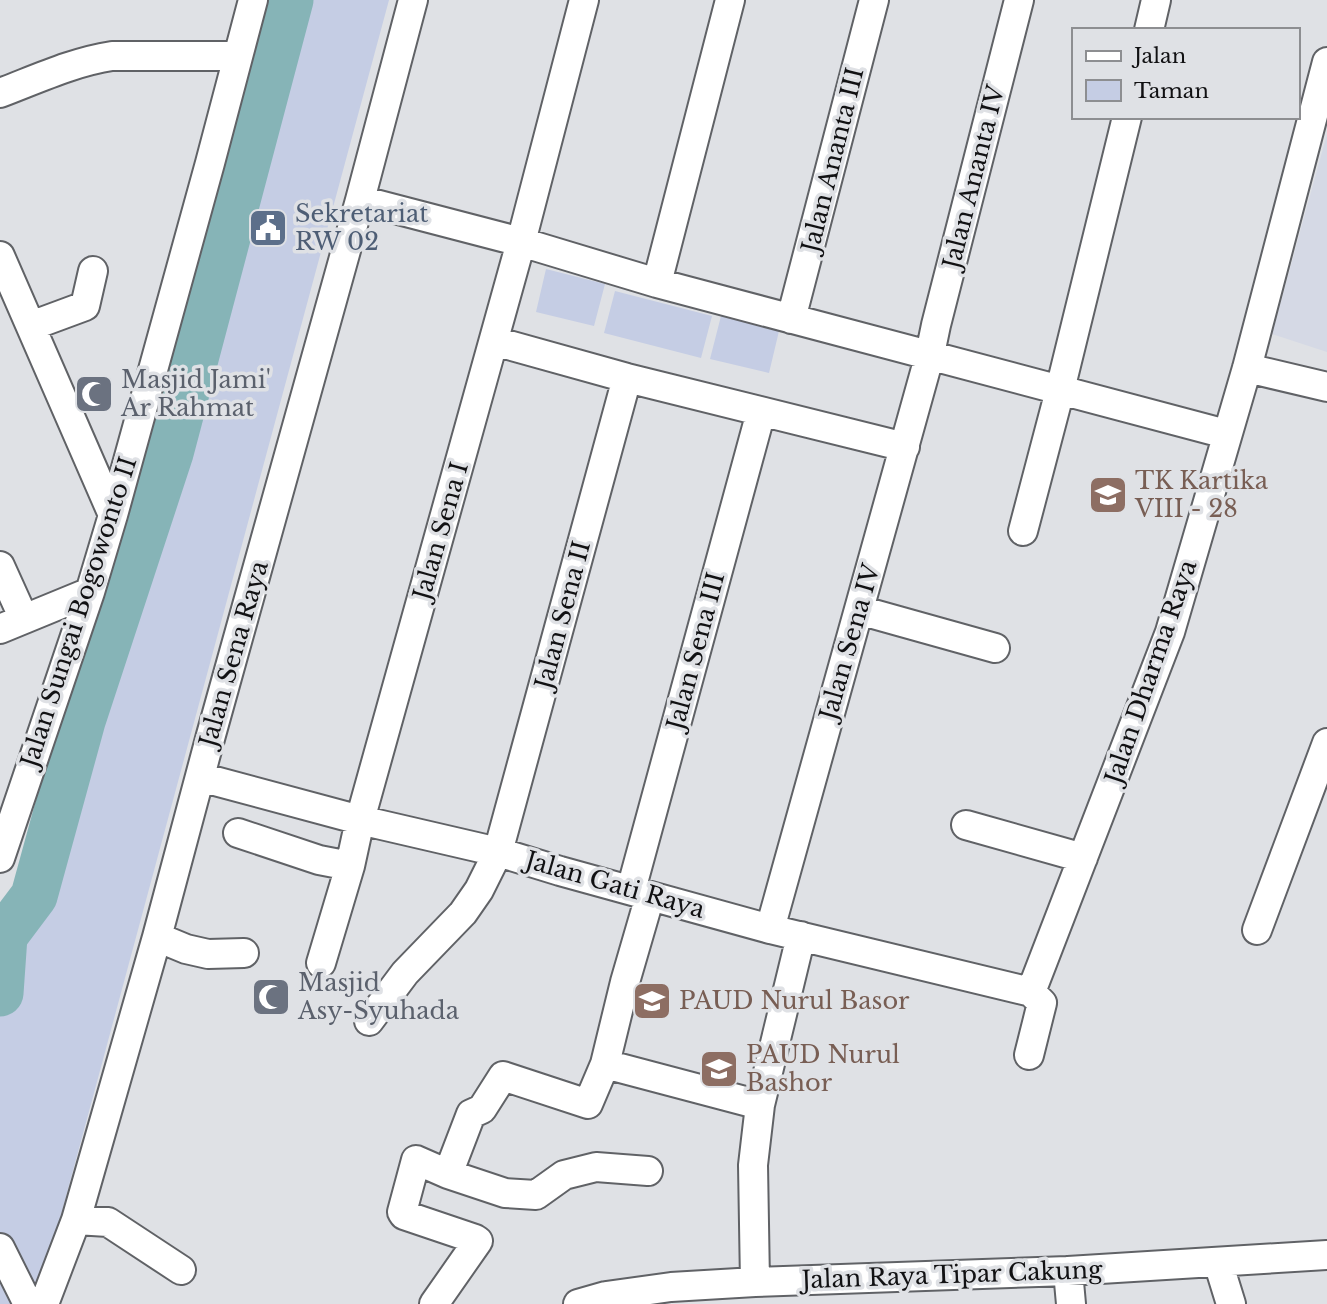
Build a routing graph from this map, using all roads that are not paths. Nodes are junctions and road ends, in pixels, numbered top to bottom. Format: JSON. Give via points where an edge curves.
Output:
{"nodes":[{"id":1,"x":253,"y":0,"type":"edge"},
{"id":2,"x":413,"y":0,"type":"edge"},
{"id":3,"x":584,"y":0,"type":"edge"},
{"id":4,"x":730,"y":0,"type":"edge"},
{"id":5,"x":874,"y":0,"type":"edge"},
{"id":6,"x":1019,"y":0,"type":"edge"},
{"id":7,"x":1156,"y":0,"type":"edge"},
{"id":8,"x":1149,"y":28,"type":"edge"},
{"id":9,"x":238,"y":56,"type":"junction"},
{"id":10,"x":1327,"y":62,"type":"edge"},
{"id":11,"x":0,"y":93,"type":"edge"},
{"id":12,"x":1128,"y":119,"type":"edge"},
{"id":13,"x":360,"y":200,"type":"junction"},
{"id":14,"x":521,"y":242,"type":"junction"},
{"id":15,"x":0,"y":256,"type":"edge"},
{"id":16,"x":93,"y":271,"type":"dead end"},
{"id":17,"x":657,"y":283,"type":"junction"},
{"id":18,"x":791,"y":319,"type":"junction"},
{"id":19,"x":31,"y":326,"type":"junction"},
{"id":20,"x":494,"y":341,"type":"junction"},
{"id":21,"x":930,"y":354,"type":"junction"},
{"id":22,"x":1247,"y":368,"type":"junction"},
{"id":23,"x":627,"y":377,"type":"junction"},
{"id":24,"x":1327,"y":387,"type":"edge"},
{"id":25,"x":1060,"y":390,"type":"junction"},
{"id":26,"x":761,"y":412,"type":"junction"},
{"id":27,"x":1226,"y":434,"type":"junction"},
{"id":28,"x":905,"y":447,"type":"junction"},
{"id":29,"x":113,"y":515,"type":"junction"},
{"id":30,"x":1023,"y":531,"type":"dead end"},
{"id":31,"x":0,"y":566,"type":"edge"},
{"id":32,"x":90,"y":592,"type":"junction"},
{"id":33,"x":859,"y":610,"type":"junction"},
{"id":34,"x":12,"y":624,"type":"edge"},
{"id":35,"x":995,"y":648,"type":"dead end"},
{"id":36,"x":1327,"y":743,"type":"edge"},
{"id":37,"x":200,"y":777,"type":"junction"},
{"id":38,"x":360,"y":820,"type":"junction"},
{"id":39,"x":966,"y":825,"type":"dead end"},
{"id":40,"x":239,"y":834,"type":"dead end"},
{"id":41,"x":498,"y":852,"type":"junction"},
{"id":42,"x":0,"y":858,"type":"edge"},
{"id":43,"x":1083,"y":858,"type":"junction"},
{"id":44,"x":350,"y":866,"type":"junction"},
{"id":45,"x":640,"y":893,"type":"junction"},
{"id":46,"x":770,"y":929,"type":"junction"},
{"id":47,"x":1257,"y":930,"type":"dead end"},
{"id":48,"x":801,"y":936,"type":"junction"},
{"id":49,"x":157,"y":937,"type":"junction"},
{"id":50,"x":244,"y":953,"type":"dead end"},
{"id":51,"x":321,"y":963,"type":"dead end"},
{"id":52,"x":1031,"y":992,"type":"junction"},
{"id":53,"x":369,"y":1021,"type":"dead end"},
{"id":54,"x":1029,"y":1055,"type":"dead end"},
{"id":55,"x":605,"y":1064,"type":"junction"},
{"id":56,"x":760,"y":1105,"type":"junction"},
{"id":57,"x":648,"y":1171,"type":"dead end"},
{"id":58,"x":449,"y":1174,"type":"junction"},
{"id":59,"x":76,"y":1220,"type":"junction"},
{"id":60,"x":0,"y":1248,"type":"edge"},
{"id":61,"x":1327,"y":1255,"type":"edge"},
{"id":62,"x":1218,"y":1262,"type":"junction"},
{"id":63,"x":181,"y":1270,"type":"dead end"},
{"id":64,"x":1068,"y":1271,"type":"junction"},
{"id":65,"x":739,"y":1290,"type":"edge"},
{"id":66,"x":27,"y":1304,"type":"edge"},
{"id":67,"x":44,"y":1304,"type":"edge"},
{"id":68,"x":434,"y":1304,"type":"edge"},
{"id":69,"x":578,"y":1304,"type":"edge"},
{"id":70,"x":1071,"y":1304,"type":"edge"},
{"id":71,"x":1231,"y":1304,"type":"edge"}],
"edges":[{"from":1,"to":9,"type":"street","name":"Jalan Sungai Bogowonto II"},
{"from":2,"to":13,"type":"street","name":"Jalan Sena Raya"},
{"from":3,"to":14,"type":"street","name":"Jalan Sena I"},
{"from":4,"to":17,"type":"street"},
{"from":5,"to":18,"type":"street","name":"Jalan Ananta III"},
{"from":6,"to":21,"type":"street","name":"Jalan Ananta IV"},
{"from":7,"to":8,"type":"street"},
{"from":9,"to":11,"type":"street","via":[[101,58]]},
{"from":9,"to":29,"type":"street","name":"Jalan Sungai Bogowonto II"},
{"from":10,"to":22,"type":"street","name":"Jalan Dharma Raya"},
{"from":12,"to":25,"type":"street"},
{"from":13,"to":14,"type":"street"},
{"from":13,"to":37,"type":"street","name":"Jalan Sena Raya"},
{"from":14,"to":17,"type":"street"},
{"from":14,"to":20,"type":"street","name":"Jalan Sena I"},
{"from":15,"to":19,"type":"street"},
{"from":16,"to":19,"type":"street","via":[[85,306]]},
{"from":17,"to":18,"type":"street"},
{"from":18,"to":21,"type":"street"},
{"from":19,"to":29,"type":"street"},
{"from":20,"to":23,"type":"street"},
{"from":20,"to":38,"type":"street","name":"Jalan Sena I"},
{"from":21,"to":25,"type":"street"},
{"from":21,"to":28,"type":"street","name":"Jalan Sena IV"},
{"from":22,"to":24,"type":"street"},
{"from":22,"to":27,"type":"street","name":"Jalan Dharma Raya"},
{"from":23,"to":26,"type":"street"},
{"from":23,"to":41,"type":"street","name":"Jalan Sena II"},
{"from":25,"to":27,"type":"street"},
{"from":25,"to":30,"type":"street"},
{"from":26,"to":28,"type":"street"},
{"from":26,"to":45,"type":"street","name":"Jalan Sena III"},
{"from":27,"to":43,"type":"street","name":"Jalan Dharma Raya","via":[[1170,632]]},
{"from":28,"to":33,"type":"street","name":"Jalan Sena IV"},
{"from":29,"to":32,"type":"street","name":"Jalan Sungai Bogowonto II"},
{"from":31,"to":34,"type":"street"},
{"from":32,"to":34,"type":"street"},
{"from":32,"to":42,"type":"street","name":"Jalan Sungai Bogowonto II"},
{"from":33,"to":35,"type":"street"},
{"from":33,"to":46,"type":"street","name":"Jalan Sena IV"},
{"from":36,"to":47,"type":"street"},
{"from":37,"to":38,"type":"street","name":"Jalan Gati Raya"},
{"from":37,"to":49,"type":"street","name":"Jalan Sena Raya"},
{"from":38,"to":41,"type":"street","name":"Jalan Gati Raya"},
{"from":38,"to":44,"type":"street","name":"Jalan Sena I"},
{"from":39,"to":43,"type":"street"},
{"from":40,"to":44,"type":"street"},
{"from":41,"to":45,"type":"street","name":"Jalan Gati Raya"},
{"from":41,"to":53,"type":"street","name":"Jalan Sena II","via":[[463,913],[405,973]]},
{"from":43,"to":52,"type":"street","name":"Jalan Dharma Raya"},
{"from":44,"to":51,"type":"street","name":"Jalan Sena I"},
{"from":45,"to":46,"type":"street","name":"Jalan Gati Raya"},
{"from":45,"to":55,"type":"street","name":"Jalan Sena III"},
{"from":46,"to":48,"type":"street","name":"Jalan Gati Raya"},
{"from":48,"to":52,"type":"street","name":"Jalan Gati Raya"},
{"from":48,"to":56,"type":"street"},
{"from":49,"to":50,"type":"street","via":[[208,954]]},
{"from":49,"to":59,"type":"street","name":"Jalan Sena Raya"},
{"from":52,"to":54,"type":"street","via":[[1042,1003]]},
{"from":55,"to":56,"type":"street"},
{"from":55,"to":58,"type":"street","name":"Jalan Sena III","via":[[588,1104],[503,1076],[482,1109],[471,1114]]},
{"from":56,"to":65,"type":"street"},
{"from":57,"to":58,"type":"street","via":[[596,1167],[564,1175],[536,1195],[505,1193]]},
{"from":58,"to":68,"type":"street","via":[[416,1160],[402,1209],[404,1215],[478,1241]]},
{"from":59,"to":63,"type":"street","via":[[108,1222]]},
{"from":59,"to":67,"type":"street","name":"Jalan Sena Raya"},
{"from":60,"to":66,"type":"street"},
{"from":61,"to":62,"type":"street","name":"Jalan Raya Tipar Cakung"},
{"from":62,"to":64,"type":"street","name":"Jalan Raya Tipar Cakung"},
{"from":62,"to":71,"type":"street"},
{"from":64,"to":65,"type":"street","name":"Jalan Raya Tipar Cakung"},
{"from":64,"to":70,"type":"street"},
{"from":65,"to":69,"type":"street","name":"Jalan Raya Tipar Cakung","via":[[671,1287]]}]}
